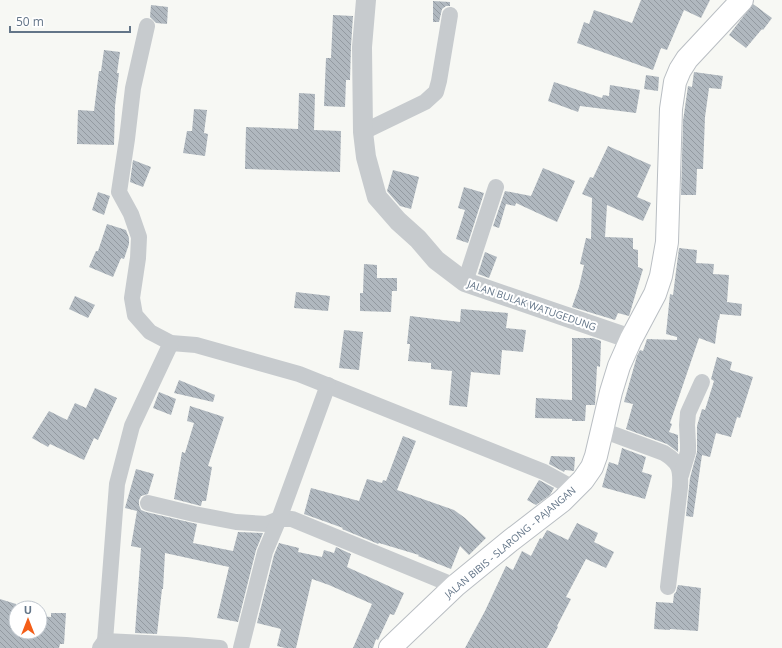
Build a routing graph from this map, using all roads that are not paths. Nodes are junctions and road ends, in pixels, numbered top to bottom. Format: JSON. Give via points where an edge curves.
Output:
{"nodes":[{"id":1,"x":366,"y":0,"type":"edge"},
{"id":2,"x":742,"y":0,"type":"edge"},
{"id":3,"x":450,"y":15,"type":"dead end"},
{"id":4,"x":147,"y":26,"type":"dead end"},
{"id":5,"x":363,"y":132,"type":"junction"},
{"id":6,"x":496,"y":187,"type":"dead end"},
{"id":7,"x":465,"y":282,"type":"junction"},
{"id":8,"x":631,"y":339,"type":"junction"},
{"id":9,"x":171,"y":343,"type":"junction"},
{"id":10,"x":702,"y":382,"type":"dead end"},
{"id":11,"x":328,"y":385,"type":"junction"},
{"id":12,"x":602,"y":430,"type":"junction"},
{"id":13,"x":681,"y":475,"type":"junction"},
{"id":14,"x":575,"y":489,"type":"junction"},
{"id":15,"x":148,"y":503,"type":"dead end"},
{"id":16,"x":279,"y":519,"type":"junction"},
{"id":17,"x":455,"y":586,"type":"junction"},
{"id":18,"x":668,"y":586,"type":"dead end"},
{"id":19,"x":102,"y":645,"type":"edge"},
{"id":20,"x":220,"y":648,"type":"edge"},
{"id":21,"x":242,"y":648,"type":"edge"},
{"id":22,"x":390,"y":648,"type":"edge"}],
"edges":[{"from":1,"to":5,"type":"street","name":"JALAN BULAK WATUGEDUNG","via":[[362,47]]},
{"from":2,"to":8,"type":"main road","name":"JALAN BIBIS - SLARONG - PAJANGAN","via":[[687,59],[675,82],[671,109],[665,258],[655,294]]},
{"from":3,"to":5,"type":"street","via":[[436,92],[425,102]]},
{"from":4,"to":9,"type":"street","via":[[134,88],[119,192],[131,214],[138,237],[138,258],[132,298],[135,315],[150,332]]},
{"from":5,"to":7,"type":"street","name":"JALAN BULAK WATUGEDUNG","via":[[366,157],[377,197],[436,260]]},
{"from":6,"to":7,"type":"street"},
{"from":7,"to":8,"type":"street","name":"JALAN BULAK WATUGEDUNG"},
{"from":8,"to":12,"type":"main road","name":"JALAN BIBIS - SLARONG - PAJANGAN","via":[[619,366]]},
{"from":9,"to":11,"type":"street","via":[[196,345],[299,374]]},
{"from":9,"to":19,"type":"street","via":[[132,426],[117,484]]},
{"from":10,"to":13,"type":"street","via":[[688,413],[688,452]]},
{"from":11,"to":14,"type":"street","via":[[544,472]]},
{"from":11,"to":16,"type":"street"},
{"from":12,"to":13,"type":"street","via":[[664,453],[676,462]]},
{"from":12,"to":14,"type":"main road","name":"JALAN BIBIS - SLARONG - PAJANGAN","via":[[592,467]]},
{"from":13,"to":18,"type":"street"},
{"from":14,"to":17,"type":"main road","name":"JALAN BIBIS - SLARONG - PAJANGAN"},
{"from":15,"to":16,"type":"street","via":[[236,522],[267,524]]},
{"from":16,"to":17,"type":"street","via":[[292,519]]},
{"from":16,"to":21,"type":"street","via":[[265,552]]},
{"from":17,"to":22,"type":"main road","name":"JALAN BIBIS - SLARONG - PAJANGAN"},
{"from":19,"to":20,"type":"street","via":[[186,645]]}]}
